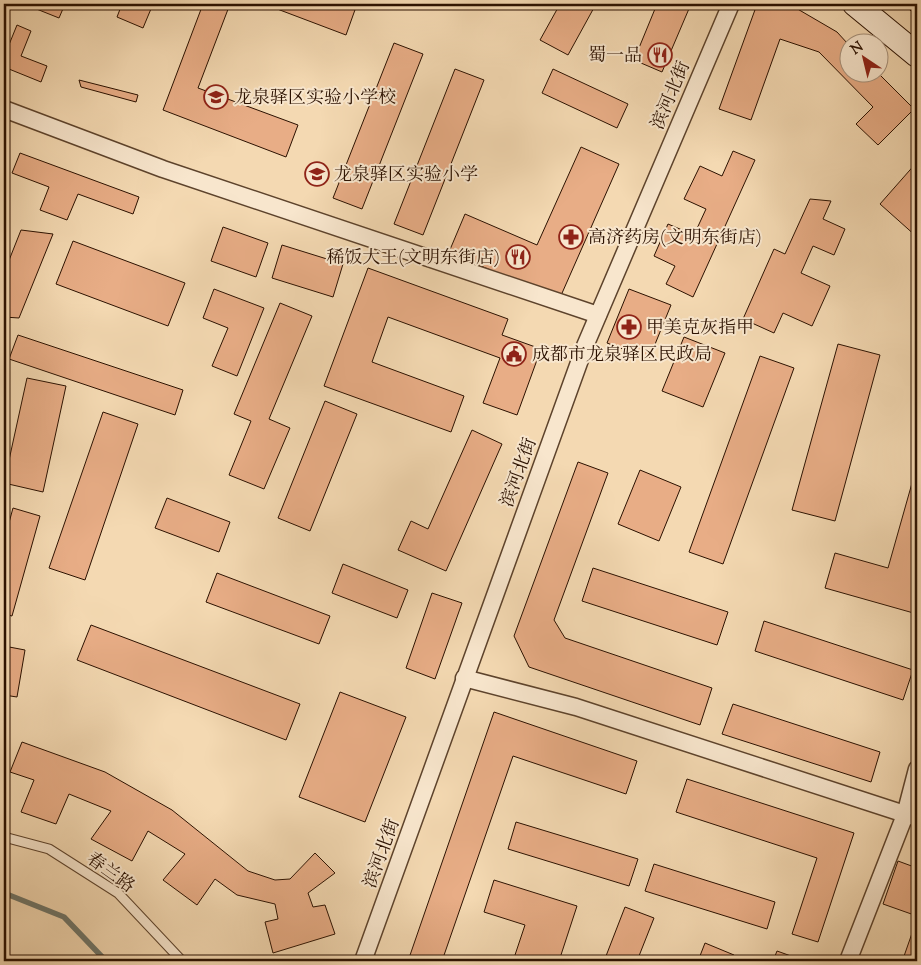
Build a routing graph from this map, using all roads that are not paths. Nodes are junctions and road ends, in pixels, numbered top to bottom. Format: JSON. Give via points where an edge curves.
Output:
{"nodes":[{"id":1,"x":731,"y":4,"type":"edge"},
{"id":2,"x":855,"y":4,"type":"edge"},
{"id":3,"x":917,"y":55,"type":"edge"},
{"id":4,"x":4,"y":109,"type":"edge"},
{"id":5,"x":598,"y":315,"type":"junction"},
{"id":6,"x":464,"y":678,"type":"junction"},
{"id":7,"x":917,"y":769,"type":"edge"},
{"id":8,"x":911,"y":817,"type":"edge"},
{"id":9,"x":4,"y":836,"type":"edge"},
{"id":10,"x":182,"y":961,"type":"edge"},
{"id":11,"x":363,"y":961,"type":"edge"},
{"id":12,"x":848,"y":961,"type":"edge"}],
"edges":[{"from":1,"to":5,"type":"street","name":"滨河北街"},
{"from":2,"to":3,"type":"street"},
{"from":4,"to":5,"type":"street","via":[[163,169]]},
{"from":5,"to":6,"type":"street","name":"滨河北街"},
{"from":6,"to":8,"type":"street","via":[[576,707]]},
{"from":6,"to":11,"type":"street","name":"滨河北街"},
{"from":7,"to":8,"type":"street"},
{"from":8,"to":12,"type":"street"},
{"from":9,"to":10,"type":"lane","name":"春兰路","via":[[49,849],[118,892]]}]}
